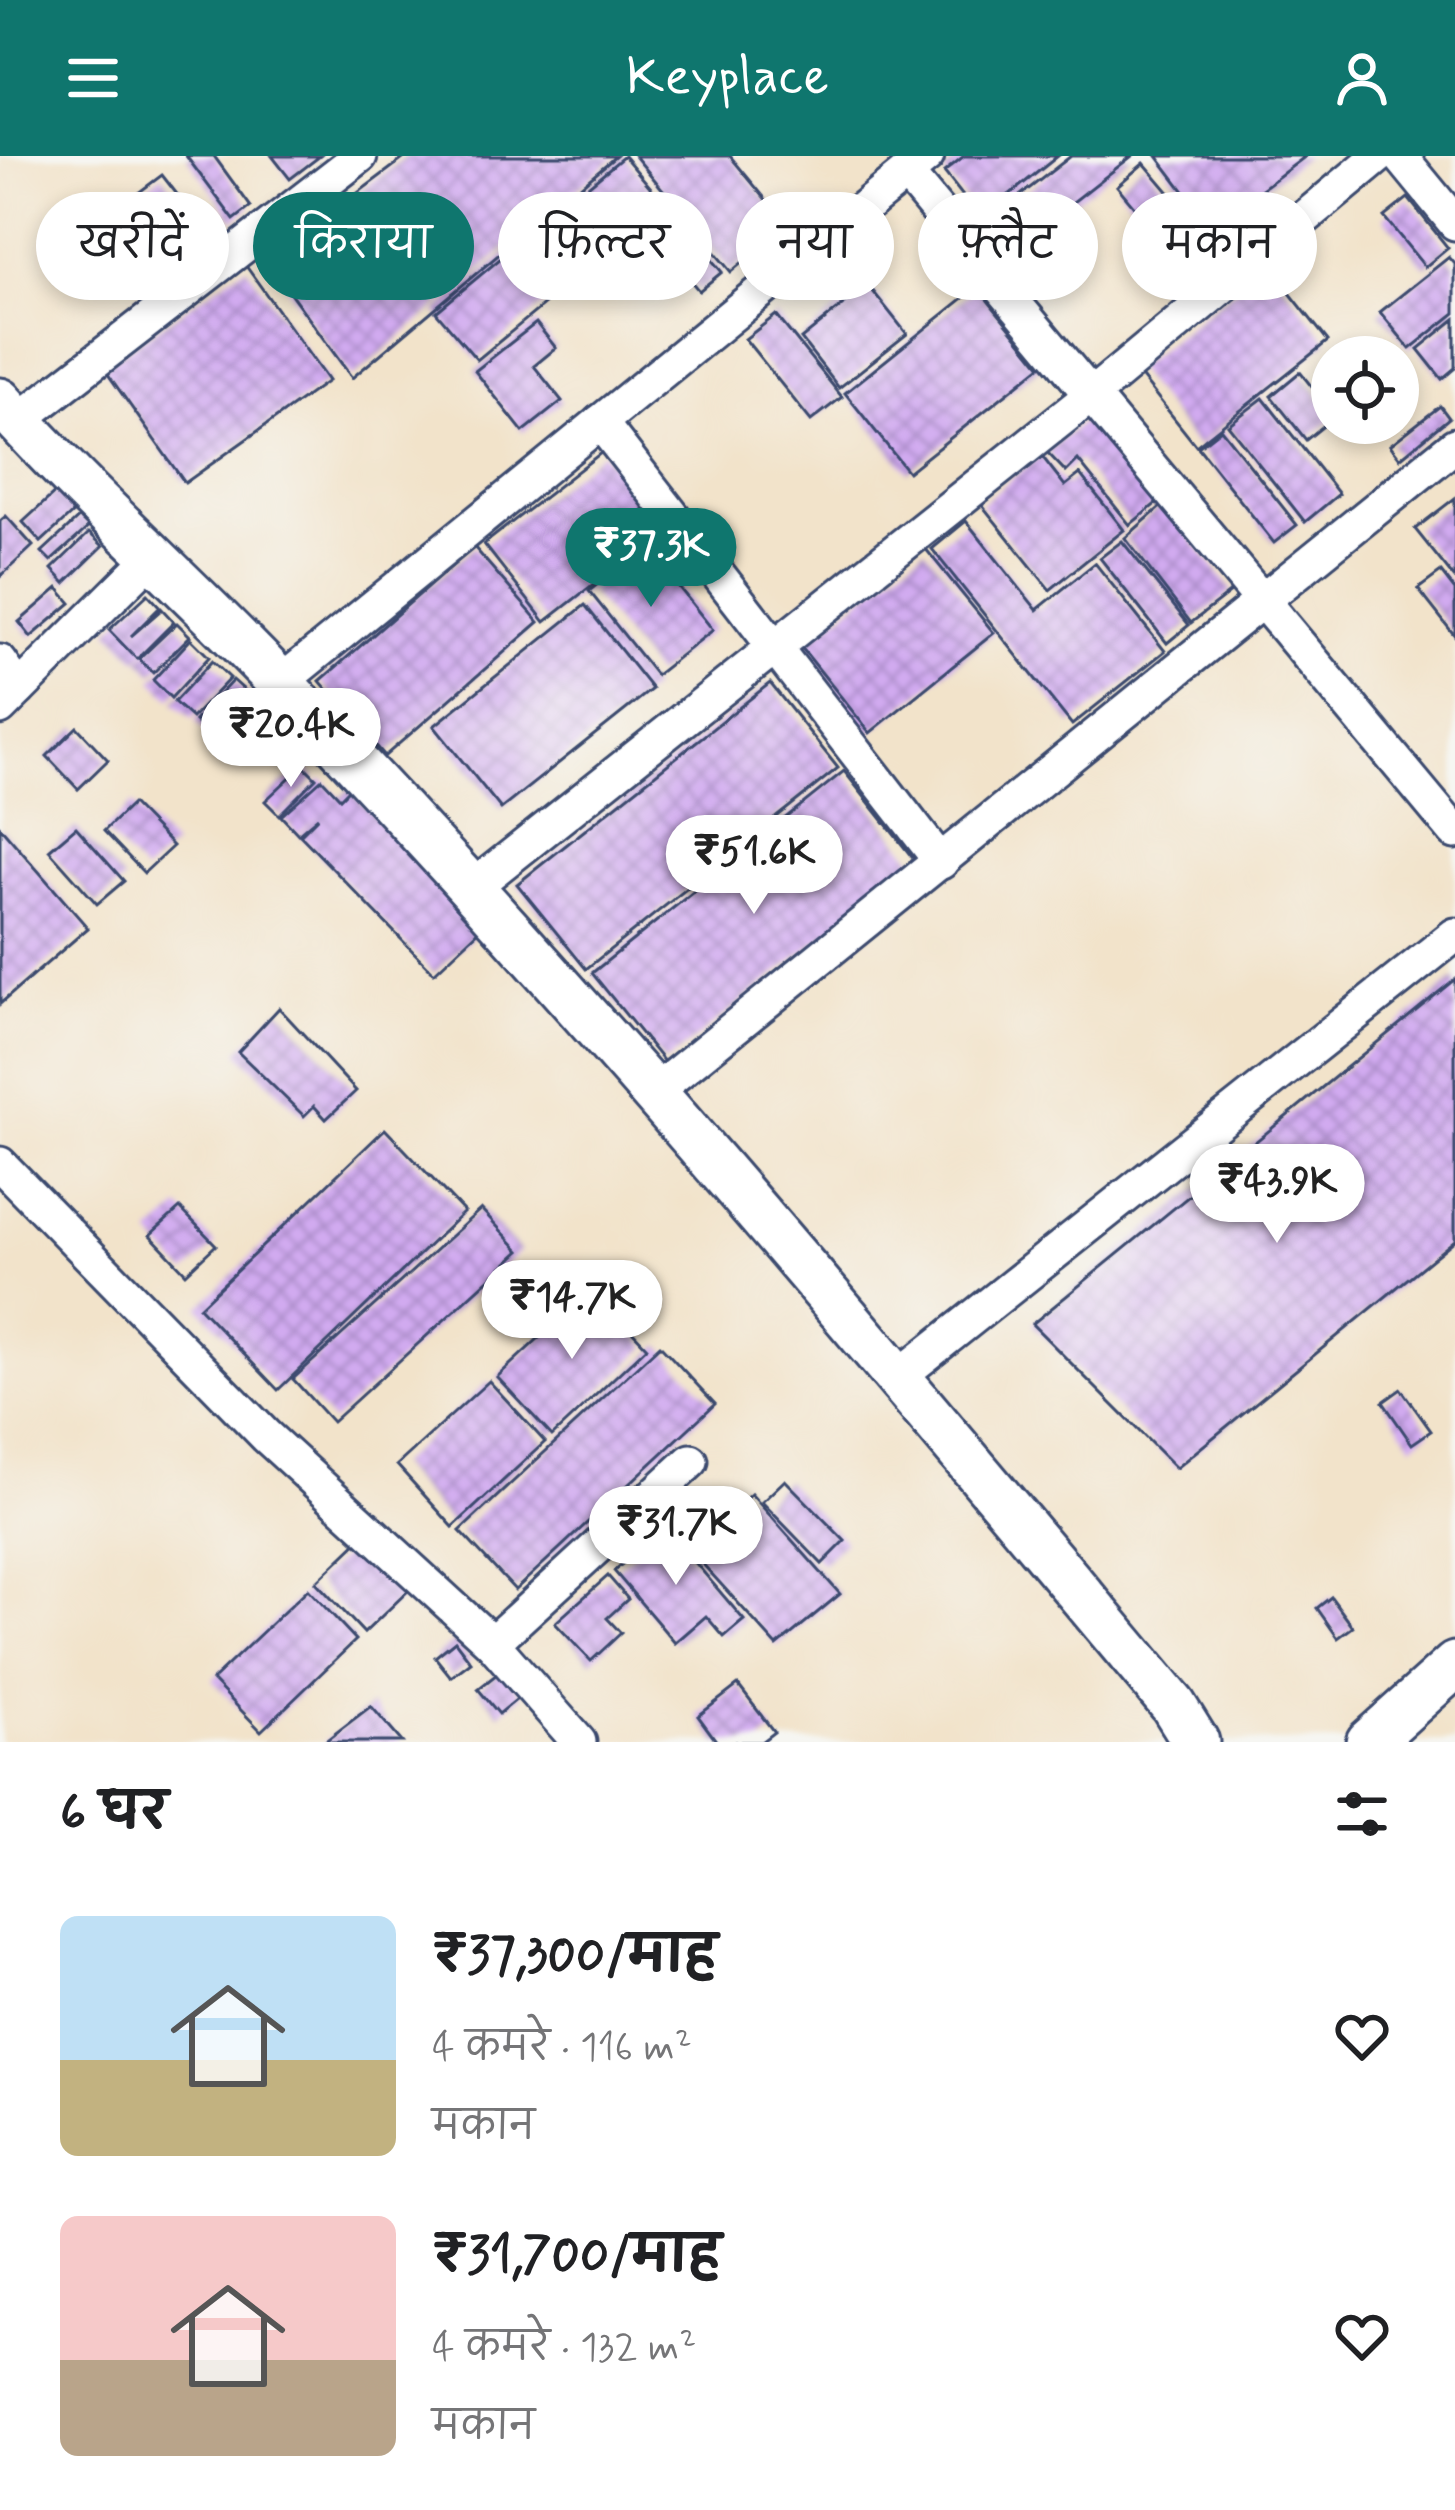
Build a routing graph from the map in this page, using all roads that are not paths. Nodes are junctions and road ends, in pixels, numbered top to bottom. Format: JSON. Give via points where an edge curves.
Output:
{"nodes":[{"id":1,"x":360,"y":156,"type":"edge"},
{"id":2,"x":1379,"y":156,"type":"edge"},
{"id":3,"x":1400,"y":156,"type":"edge"},
{"id":4,"x":916,"y":165,"type":"edge"},
{"id":5,"x":1455,"y":223,"type":"edge"},
{"id":6,"x":1094,"y":393,"type":"junction"},
{"id":7,"x":9,"y":411,"type":"edge"},
{"id":8,"x":600,"y":422,"type":"junction"},
{"id":9,"x":1455,"y":446,"type":"edge"},
{"id":10,"x":151,"y":558,"type":"junction"},
{"id":11,"x":1263,"y":605,"type":"junction"},
{"id":12,"x":774,"y":648,"type":"junction"},
{"id":13,"x":280,"y":683,"type":"junction"},
{"id":14,"x":6,"y":686,"type":"edge"},
{"id":15,"x":1455,"y":832,"type":"edge"},
{"id":16,"x":941,"y":862,"type":"junction"},
{"id":17,"x":469,"y":890,"type":"junction"},
{"id":18,"x":1455,"y":935,"type":"edge"},
{"id":19,"x":653,"y":1093,"type":"junction"},
{"id":20,"x":0,"y":1164,"type":"edge"},
{"id":21,"x":898,"y":1377,"type":"junction"},
{"id":22,"x":691,"y":1461,"type":"dead end"},
{"id":23,"x":492,"y":1643,"type":"junction"},
{"id":24,"x":1455,"y":1665,"type":"edge"},
{"id":25,"x":579,"y":1742,"type":"edge"},
{"id":26,"x":1196,"y":1742,"type":"edge"},
{"id":27,"x":1369,"y":1742,"type":"edge"}],
"edges":[{"from":1,"to":7,"type":"street"},
{"from":2,"to":6,"type":"street"},
{"from":3,"to":5,"type":"street"},
{"from":4,"to":6,"type":"street"},
{"from":4,"to":8,"type":"street"},
{"from":6,"to":11,"type":"street"},
{"from":6,"to":12,"type":"street"},
{"from":7,"to":10,"type":"street"},
{"from":8,"to":12,"type":"street"},
{"from":8,"to":13,"type":"street"},
{"from":9,"to":11,"type":"street"},
{"from":10,"to":13,"type":"street"},
{"from":10,"to":14,"type":"street"},
{"from":11,"to":15,"type":"street"},
{"from":11,"to":16,"type":"street"},
{"from":12,"to":16,"type":"street"},
{"from":12,"to":17,"type":"street"},
{"from":13,"to":17,"type":"street"},
{"from":16,"to":19,"type":"street"},
{"from":17,"to":19,"type":"street"},
{"from":18,"to":21,"type":"street"},
{"from":19,"to":21,"type":"street"},
{"from":20,"to":23,"type":"street","via":[[266,1436]]},
{"from":21,"to":26,"type":"street"},
{"from":22,"to":23,"type":"street"},
{"from":23,"to":25,"type":"street"},
{"from":24,"to":27,"type":"street"}]}
